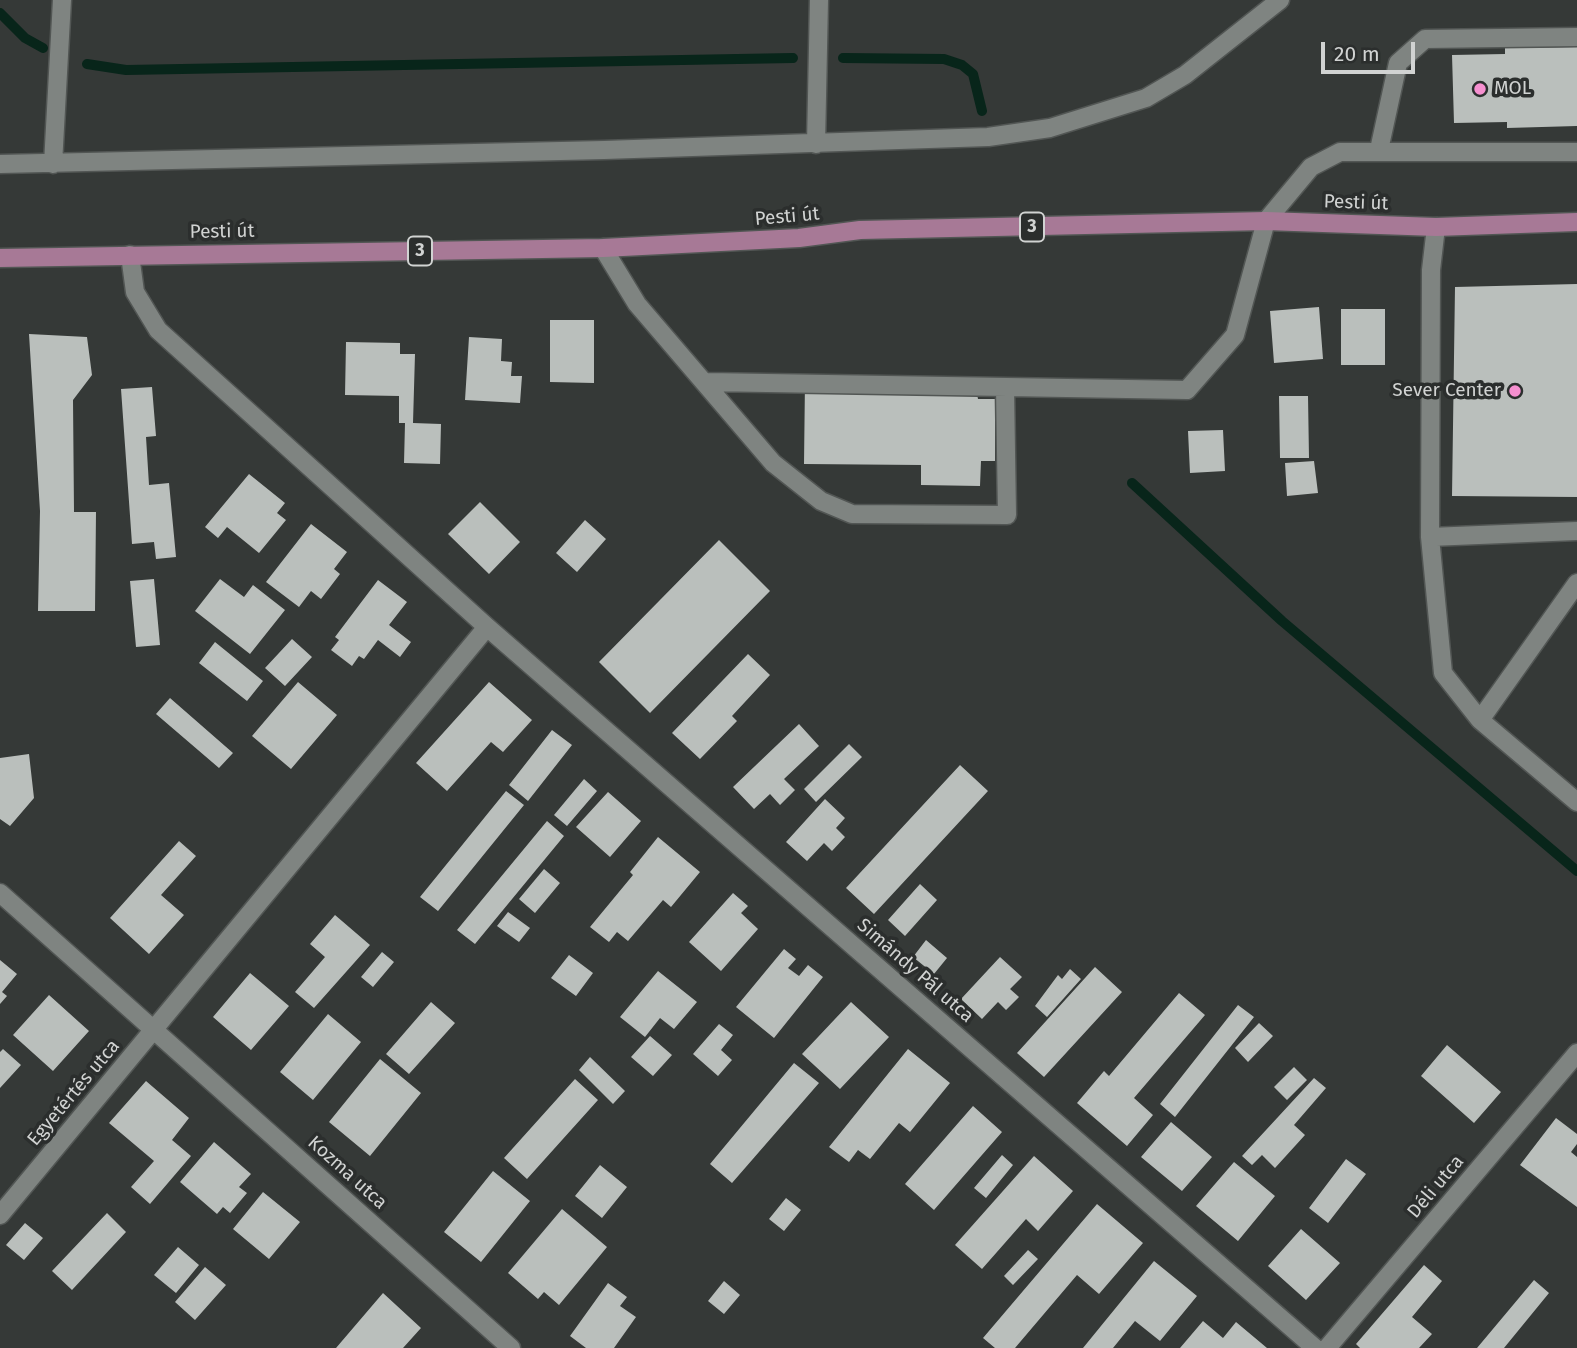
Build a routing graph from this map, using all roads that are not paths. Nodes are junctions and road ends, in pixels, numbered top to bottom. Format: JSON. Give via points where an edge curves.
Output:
{"nodes":[{"id":1,"x":62,"y":0,"type":"edge"},
{"id":2,"x":819,"y":0,"type":"edge"},
{"id":3,"x":1280,"y":0,"type":"edge"},
{"id":4,"x":1577,"y":37,"type":"edge"},
{"id":5,"x":816,"y":144,"type":"junction"},
{"id":6,"x":1379,"y":150,"type":"junction"},
{"id":7,"x":1577,"y":152,"type":"edge"},
{"id":8,"x":0,"y":164,"type":"edge"},
{"id":9,"x":53,"y":164,"type":"junction"},
{"id":10,"x":1266,"y":221,"type":"junction"},
{"id":11,"x":1577,"y":222,"type":"edge"},
{"id":12,"x":1436,"y":227,"type":"junction"},
{"id":13,"x":603,"y":248,"type":"junction"},
{"id":14,"x":130,"y":255,"type":"junction"},
{"id":15,"x":0,"y":258,"type":"edge"},
{"id":16,"x":707,"y":382,"type":"junction"},
{"id":17,"x":1005,"y":388,"type":"junction"},
{"id":18,"x":1577,"y":531,"type":"edge"},
{"id":19,"x":1430,"y":537,"type":"junction"},
{"id":20,"x":1577,"y":583,"type":"edge"},
{"id":21,"x":487,"y":627,"type":"junction"},
{"id":22,"x":1480,"y":720,"type":"junction"},
{"id":23,"x":1577,"y":802,"type":"edge"},
{"id":24,"x":0,"y":893,"type":"edge"},
{"id":25,"x":154,"y":1030,"type":"junction"},
{"id":26,"x":1577,"y":1053,"type":"edge"},
{"id":27,"x":0,"y":1215,"type":"edge"},
{"id":28,"x":512,"y":1348,"type":"edge"},
{"id":29,"x":1315,"y":1348,"type":"edge"},
{"id":30,"x":1326,"y":1348,"type":"edge"}],
"edges":[{"from":1,"to":9,"type":"street"},
{"from":2,"to":5,"type":"street"},
{"from":3,"to":5,"type":"street","via":[[1185,75],[1146,98],[1109,111],[1050,128],[988,137]]},
{"from":4,"to":6,"type":"street","via":[[1425,40],[1398,63]]},
{"from":5,"to":9,"type":"street"},
{"from":6,"to":7,"type":"street"},
{"from":6,"to":10,"type":"street","via":[[1340,152],[1311,167]]},
{"from":8,"to":9,"type":"street"},
{"from":10,"to":12,"type":"main road","name":"Pesti út","number":"3"},
{"from":10,"to":13,"type":"main road","name":"Pesti út","number":"3","via":[[860,230],[799,238]]},
{"from":10,"to":17,"type":"street","via":[[1235,335],[1187,390]]},
{"from":11,"to":12,"type":"main road","name":"Pesti út","number":"3"},
{"from":12,"to":19,"type":"street","via":[[1431,270]]},
{"from":13,"to":14,"type":"main road","name":"Pesti út","number":"3"},
{"from":13,"to":16,"type":"street","via":[[637,304]]},
{"from":14,"to":15,"type":"main road","name":"Pesti út","number":"3"},
{"from":14,"to":21,"type":"street","name":"Simándy Pál utca","via":[[135,292],[158,330]]},
{"from":16,"to":17,"type":"street"},
{"from":16,"to":17,"type":"street","via":[[773,463],[821,501],[852,514],[1007,515]]},
{"from":18,"to":19,"type":"street"},
{"from":19,"to":22,"type":"street","via":[[1443,673]]},
{"from":20,"to":22,"type":"street"},
{"from":21,"to":25,"type":"street","name":"Egyetértés utca"},
{"from":21,"to":29,"type":"street","name":"Simándy Pál utca"},
{"from":22,"to":23,"type":"street"},
{"from":24,"to":25,"type":"street","name":"Kozma utca"},
{"from":25,"to":27,"type":"street","name":"Egyetértés utca"},
{"from":25,"to":28,"type":"street","name":"Kozma utca"},
{"from":26,"to":30,"type":"street","name":"Déli utca"}]}
